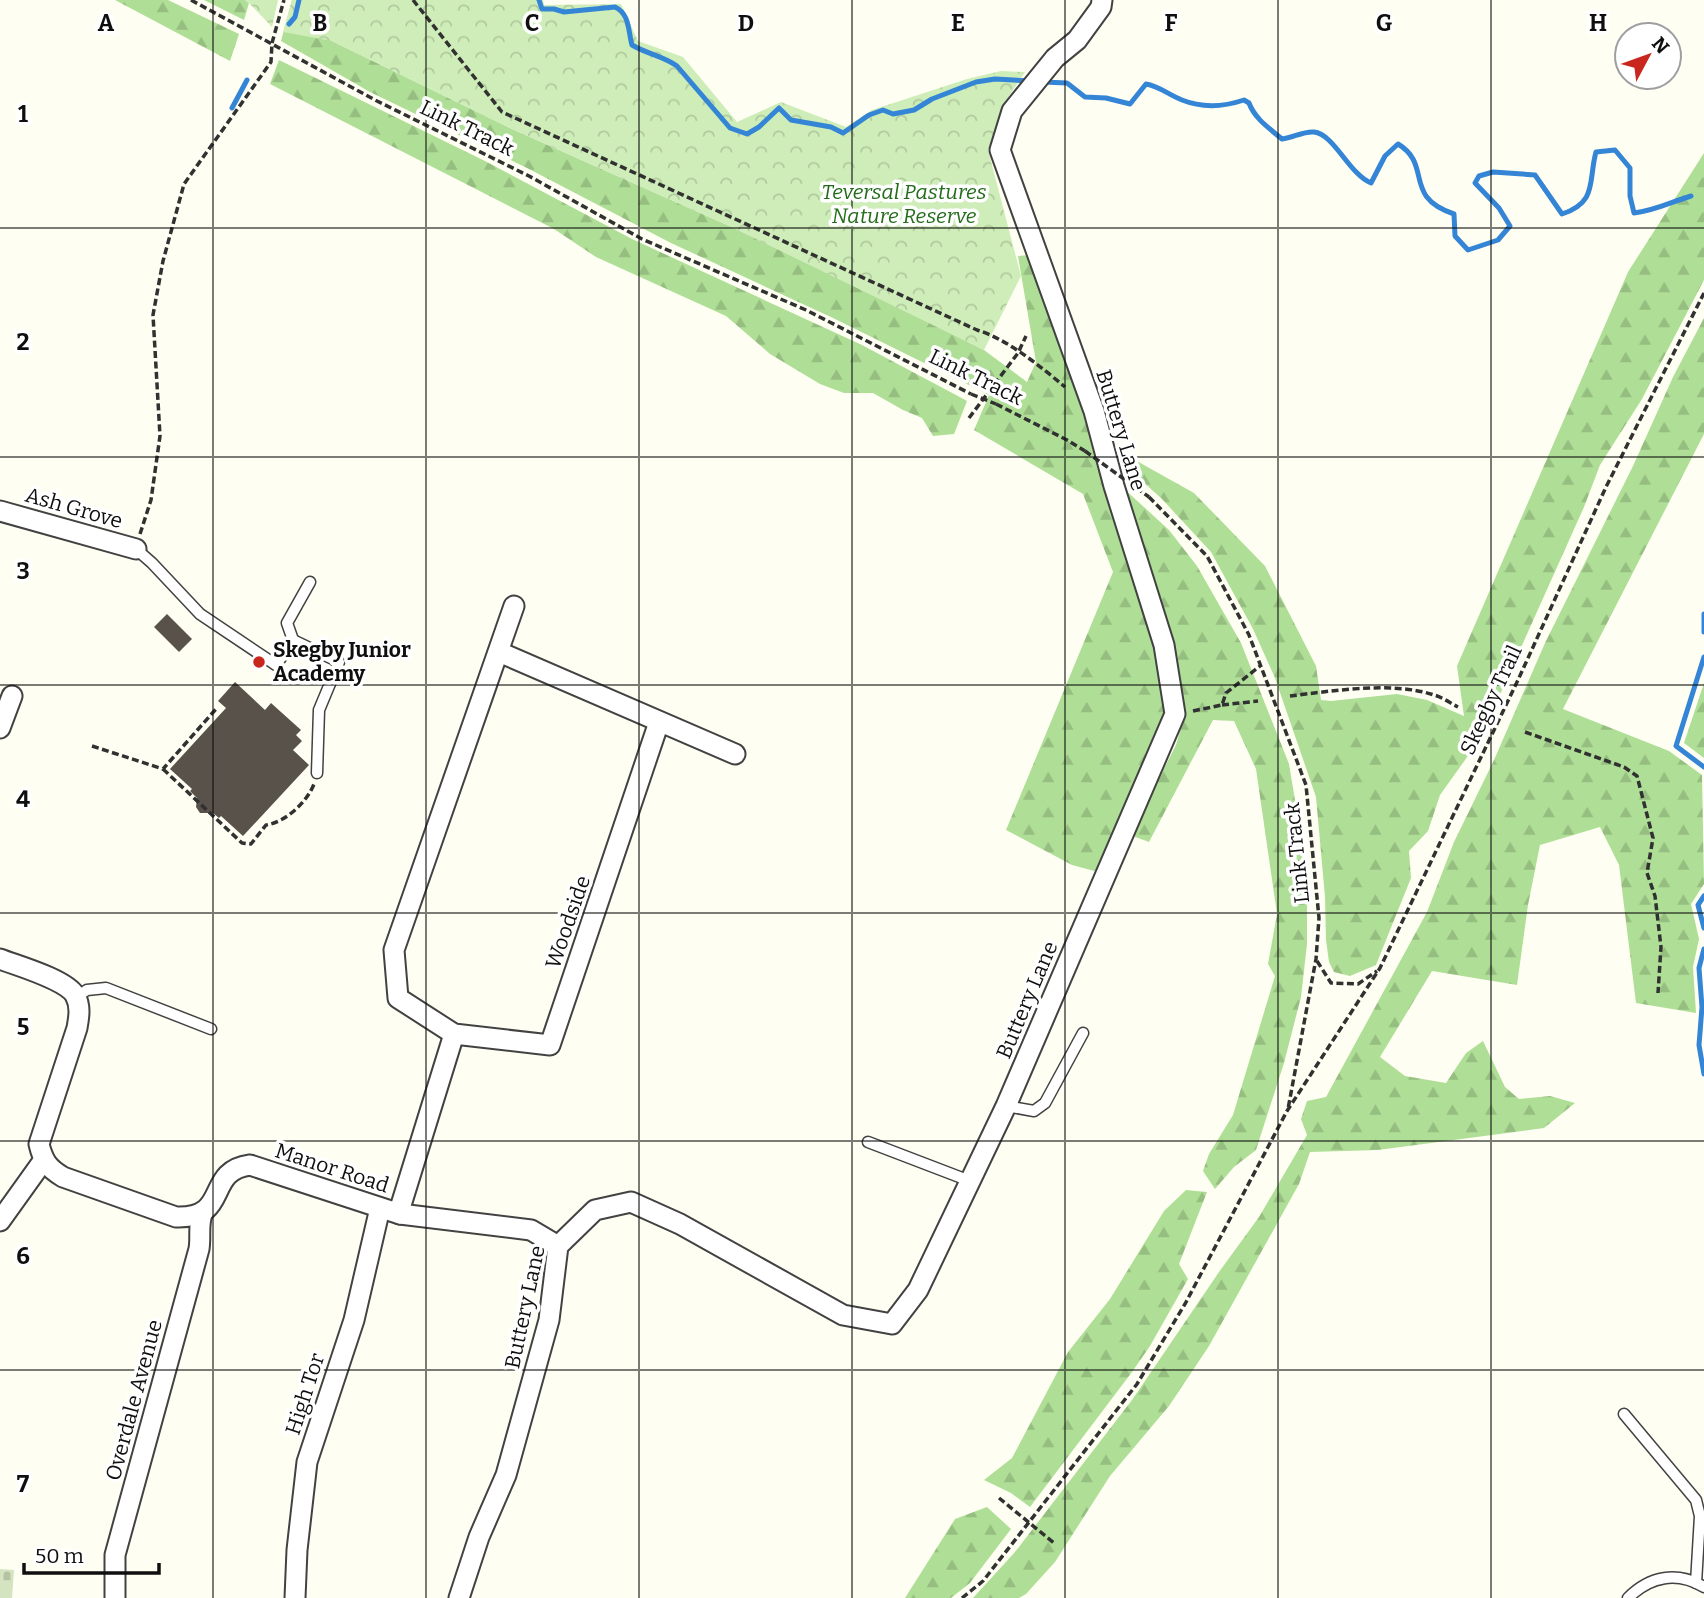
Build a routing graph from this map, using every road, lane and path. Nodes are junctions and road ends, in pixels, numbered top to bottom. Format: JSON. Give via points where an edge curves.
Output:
{"nodes":[{"id":1,"x":191,"y":0,"type":"edge"},
{"id":2,"x":284,"y":0,"type":"edge"},
{"id":3,"x":413,"y":0,"type":"edge"},
{"id":4,"x":1102,"y":0,"type":"edge"},
{"id":5,"x":271,"y":43,"type":"junction"},
{"id":6,"x":1704,"y":293,"type":"edge"},
{"id":7,"x":1026,"y":336,"type":"dead end"},
{"id":8,"x":1018,"y":353,"type":"junction"},
{"id":9,"x":1094,"y":411,"type":"junction"},
{"id":10,"x":969,"y":418,"type":"dead end"},
{"id":11,"x":0,"y":511,"type":"edge"},
{"id":12,"x":135,"y":549,"type":"junction"},
{"id":13,"x":310,"y":582,"type":"dead end"},
{"id":14,"x":514,"y":606,"type":"dead end"},
{"id":15,"x":293,"y":640,"type":"junction"},
{"id":16,"x":499,"y":652,"type":"junction"},
{"id":17,"x":1260,"y":666,"type":"junction"},
{"id":18,"x":12,"y":696,"type":"dead end"},
{"id":19,"x":1290,"y":696,"type":"dead end"},
{"id":20,"x":1258,"y":701,"type":"dead end"},
{"id":21,"x":1222,"y":705,"type":"junction"},
{"id":22,"x":1458,"y":707,"type":"dead end"},
{"id":23,"x":216,"y":709,"type":"dead end"},
{"id":24,"x":1175,"y":714,"type":"junction"},
{"id":25,"x":659,"y":722,"type":"junction"},
{"id":26,"x":0,"y":728,"type":"edge"},
{"id":27,"x":1525,"y":733,"type":"dead end"},
{"id":28,"x":92,"y":746,"type":"dead end"},
{"id":29,"x":735,"y":754,"type":"dead end"},
{"id":30,"x":163,"y":768,"type":"junction"},
{"id":31,"x":317,"y":773,"type":"joint"},
{"id":32,"x":1316,"y":959,"type":"junction"},
{"id":33,"x":2,"y":960,"type":"edge"},
{"id":34,"x":1380,"y":968,"type":"junction"},
{"id":35,"x":1658,"y":993,"type":"dead end"},
{"id":36,"x":76,"y":997,"type":"junction"},
{"id":37,"x":211,"y":1029,"type":"dead end"},
{"id":38,"x":1083,"y":1033,"type":"dead end"},
{"id":39,"x":454,"y":1034,"type":"junction"},
{"id":40,"x":1006,"y":1106,"type":"junction"},
{"id":41,"x":1287,"y":1111,"type":"junction"},
{"id":42,"x":868,"y":1142,"type":"dead end"},
{"id":43,"x":43,"y":1161,"type":"junction"},
{"id":44,"x":970,"y":1181,"type":"junction"},
{"id":45,"x":380,"y":1208,"type":"junction"},
{"id":46,"x":202,"y":1214,"type":"junction"},
{"id":47,"x":400,"y":1214,"type":"junction"},
{"id":48,"x":0,"y":1221,"type":"edge"},
{"id":49,"x":558,"y":1246,"type":"junction"},
{"id":50,"x":1624,"y":1414,"type":"dead end"},
{"id":51,"x":999,"y":1499,"type":"dead end"},
{"id":52,"x":1054,"y":1543,"type":"dead end"},
{"id":53,"x":1700,"y":1585,"type":"edge"},
{"id":54,"x":115,"y":1598,"type":"edge"},
{"id":55,"x":295,"y":1598,"type":"edge"},
{"id":56,"x":459,"y":1598,"type":"edge"},
{"id":57,"x":962,"y":1598,"type":"edge"},
{"id":58,"x":1629,"y":1598,"type":"edge"}],
"edges":[{"from":1,"to":5,"type":"path","name":"Link Track"},
{"from":2,"to":5,"type":"path"},
{"from":3,"to":8,"type":"path","via":[[502,112],[994,335]]},
{"from":4,"to":9,"type":"street","name":"Buttery Lane","via":[[1077,40],[1055,58],[1012,111],[1000,150]]},
{"from":5,"to":12,"type":"path","via":[[271,62],[184,184],[163,261],[153,315],[160,436],[151,500]]},
{"from":5,"to":17,"type":"path","name":"Link Track","bridge":true,"via":[[642,239],[806,310],[1067,440],[1149,497],[1207,556],[1249,635]]},
{"from":6,"to":34,"type":"path","name":"Skegby Trail","via":[[1606,487]]},
{"from":7,"to":8,"type":"path"},
{"from":8,"to":9,"type":"path"},
{"from":8,"to":10,"type":"path"},
{"from":9,"to":24,"type":"street","name":"Buttery Lane","via":[[1164,645]]},
{"from":11,"to":12,"type":"street","name":"Ash Grove"},
{"from":12,"to":15,"type":"lane","via":[[200,614],[276,665]]},
{"from":13,"to":15,"type":"lane","via":[[287,623]]},
{"from":14,"to":16,"type":"street","name":"Woodside"},
{"from":15,"to":31,"type":"lane","via":[[339,662],[319,710]]},
{"from":16,"to":25,"type":"street"},
{"from":16,"to":39,"type":"street","name":"Woodside","via":[[394,950],[398,998]]},
{"from":17,"to":21,"type":"path","via":[[1226,693]]},
{"from":17,"to":32,"type":"path","name":"Link Track","via":[[1306,785],[1319,918]]},
{"from":18,"to":26,"type":"street"},
{"from":19,"to":22,"type":"path","via":[[1395,689],[1433,694]]},
{"from":20,"to":21,"type":"path"},
{"from":21,"to":24,"type":"path"},
{"from":23,"to":30,"type":"path"},
{"from":24,"to":40,"type":"street","name":"Buttery Lane"},
{"from":25,"to":29,"type":"street"},
{"from":25,"to":39,"type":"street","name":"Woodside","via":[[550,1045]]},
{"from":27,"to":35,"type":"path","via":[[1623,766],[1637,776],[1653,838],[1647,873],[1655,896],[1661,947]]},
{"from":28,"to":30,"type":"path"},
{"from":30,"to":31,"type":"path","via":[[242,843],[251,844],[266,825],[290,814],[313,788]]},
{"from":32,"to":34,"type":"path","via":[[1331,983],[1358,984]]},
{"from":32,"to":41,"type":"path","name":"Link Track"},
{"from":33,"to":36,"type":"street","via":[[63,984]]},
{"from":34,"to":41,"type":"path","name":"Skegby Trail"},
{"from":36,"to":37,"type":"lane","via":[[87,990],[106,988]]},
{"from":36,"to":43,"type":"street","via":[[80,1010],[77,1028],[41,1133]]},
{"from":38,"to":40,"type":"lane","via":[[1045,1103],[1034,1111]]},
{"from":39,"to":47,"type":"street"},
{"from":40,"to":44,"type":"street","name":"Buttery Lane"},
{"from":41,"to":57,"type":"path","via":[[1191,1293],[1137,1384],[982,1581]]},
{"from":42,"to":44,"type":"lane"},
{"from":43,"to":46,"type":"street","via":[[63,1177],[176,1217]]},
{"from":43,"to":48,"type":"street"},
{"from":44,"to":49,"type":"street","name":"Buttery Lane","via":[[918,1290],[892,1324],[843,1315],[680,1224],[631,1202],[595,1210]]},
{"from":45,"to":46,"type":"street","name":"Manor Road","via":[[250,1165],[229,1173],[212,1206]]},
{"from":45,"to":47,"type":"street","name":"Manor Road"},
{"from":45,"to":55,"type":"street","name":"High Tor","via":[[354,1320],[307,1462]]},
{"from":46,"to":54,"type":"street","name":"Overdale Avenue","via":[[199,1250],[115,1555]]},
{"from":47,"to":49,"type":"street","name":"Manor Road","via":[[531,1230]]},
{"from":49,"to":56,"type":"street","name":"Buttery Lane","via":[[549,1320],[506,1475]]},
{"from":50,"to":53,"type":"lane","via":[[1696,1500]]},
{"from":51,"to":52,"type":"path","bridge":true},
{"from":53,"to":58,"type":"lane","via":[[1692,1580],[1654,1578]]}]}
